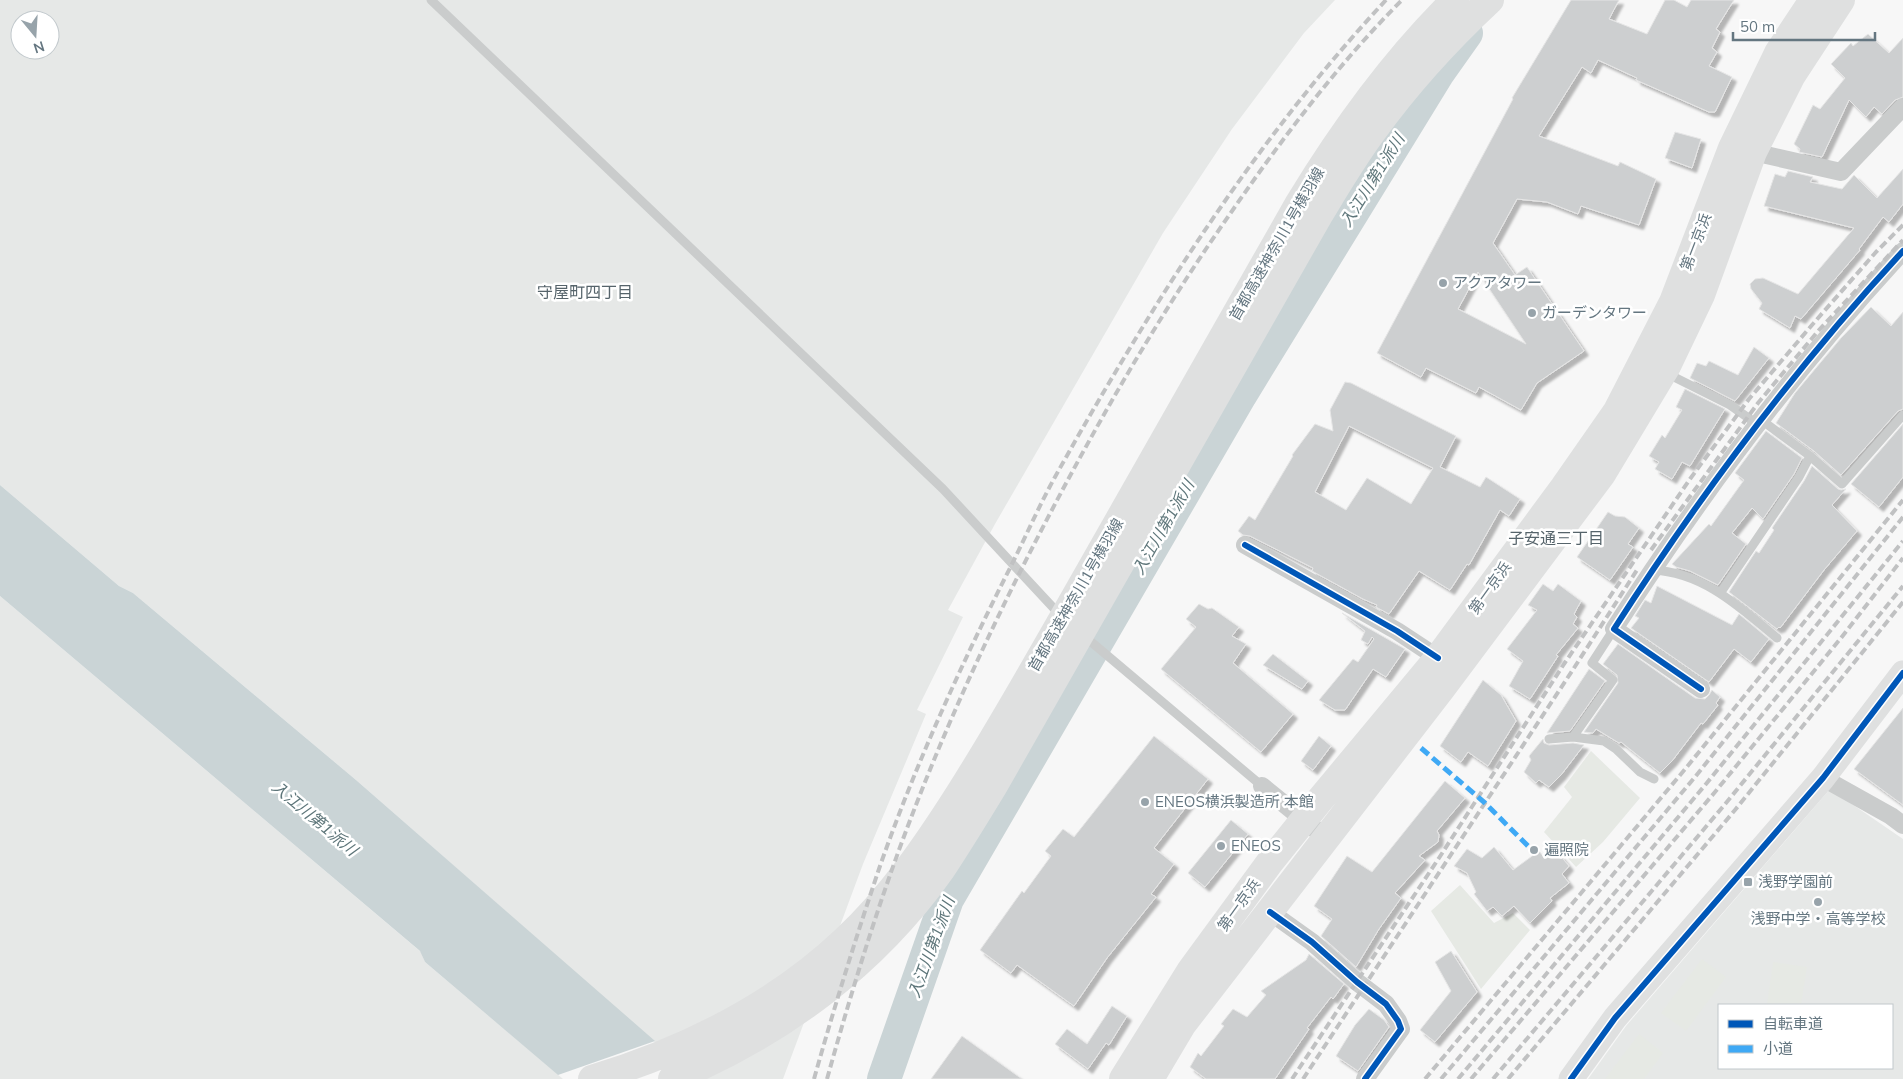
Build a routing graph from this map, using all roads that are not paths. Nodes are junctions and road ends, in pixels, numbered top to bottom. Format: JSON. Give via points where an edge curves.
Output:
{"nodes":[{"id":1,"x":431,"y":0,"type":"edge"},
{"id":2,"x":1455,"y":0,"type":"edge"},
{"id":3,"x":1490,"y":0,"type":"edge"},
{"id":4,"x":1512,"y":0,"type":"edge"},
{"id":5,"x":1813,"y":0,"type":"edge"},
{"id":6,"x":1841,"y":0,"type":"edge"},
{"id":7,"x":1903,"y":107,"type":"edge"},
{"id":8,"x":1753,"y":152,"type":"junction"},
{"id":9,"x":1344,"y":174,"type":"junction"},
{"id":10,"x":1903,"y":251,"type":"edge"},
{"id":11,"x":1664,"y":372,"type":"junction"},
{"id":12,"x":1903,"y":415,"type":"edge"},
{"id":13,"x":1759,"y":421,"type":"junction"},
{"id":14,"x":1810,"y":456,"type":"junction"},
{"id":15,"x":1245,"y":545,"type":"dead end"},
{"id":16,"x":1652,"y":570,"type":"junction"},
{"id":17,"x":1721,"y":592,"type":"junction"},
{"id":18,"x":1614,"y":630,"type":"junction"},
{"id":19,"x":1777,"y":638,"type":"dead end"},
{"id":20,"x":1438,"y":658,"type":"junction"},
{"id":21,"x":1903,"y":673,"type":"edge"},
{"id":22,"x":1702,"y":690,"type":"dead end"},
{"id":23,"x":1573,"y":737,"type":"junction"},
{"id":24,"x":1549,"y":739,"type":"dead end"},
{"id":25,"x":1823,"y":778,"type":"junction"},
{"id":26,"x":1654,"y":779,"type":"dead end"},
{"id":27,"x":1262,"y":786,"type":"joint"},
{"id":28,"x":1304,"y":820,"type":"junction"},
{"id":29,"x":1903,"y":825,"type":"edge"},
{"id":30,"x":1326,"y":838,"type":"junction"},
{"id":31,"x":1270,"y":912,"type":"junction"},
{"id":32,"x":592,"y":1079,"type":"edge"},
{"id":33,"x":672,"y":1079,"type":"edge"},
{"id":34,"x":1123,"y":1079,"type":"edge"},
{"id":35,"x":1150,"y":1079,"type":"edge"},
{"id":36,"x":1365,"y":1079,"type":"edge"},
{"id":37,"x":1571,"y":1079,"type":"edge"}],
"edges":[{"from":1,"to":27,"type":"lane","via":[[936,482],[1051,606],[1097,649]]},
{"from":2,"to":32,"type":"highway","name":"首都高速神奈川1号横羽線","via":[[1379,83],[1325,161],[1005,719],[941,823],[892,889],[818,964],[755,1008],[687,1044]]},
{"from":3,"to":9,"type":"highway","name":"首都高速神奈川1号横羽線","via":[[1431,59],[1372,132]]},
{"from":4,"to":9,"type":"highway","via":[[1435,70]]},
{"from":5,"to":20,"type":"highway","name":"第一京浜","via":[[1778,53],[1732,148],[1673,302],[1617,411]]},
{"from":6,"to":8,"type":"highway","name":"第一京浜","via":[[1792,75]]},
{"from":7,"to":8,"type":"street","via":[[1841,172]]},
{"from":8,"to":11,"type":"highway","name":"第一京浜","via":[[1701,295]]},
{"from":9,"to":33,"type":"highway","name":"首都高速神奈川1号横羽線","via":[[998,778],[940,870],[889,934],[832,986],[772,1028],[706,1065]]},
{"from":10,"to":13,"type":"street"},
{"from":11,"to":13,"type":"lane"},
{"from":11,"to":30,"type":"highway","name":"第一京浜","via":[[1602,474]]},
{"from":12,"to":14,"type":"lane","via":[[1842,484]]},
{"from":13,"to":14,"type":"lane"},
{"from":13,"to":16,"type":"street"},
{"from":14,"to":17,"type":"lane","via":[[1800,477]]},
{"from":15,"to":20,"type":"street","via":[[1398,631]]},
{"from":16,"to":17,"type":"lane","via":[[1674,573]]},
{"from":16,"to":18,"type":"street"},
{"from":17,"to":19,"type":"lane"},
{"from":18,"to":22,"type":"street"},
{"from":18,"to":23,"type":"lane","via":[[1592,663],[1613,680]]},
{"from":20,"to":28,"type":"highway","name":"第一京浜"},
{"from":21,"to":25,"type":"street"},
{"from":23,"to":24,"type":"lane"},
{"from":23,"to":26,"type":"lane","via":[[1604,741],[1640,772]]},
{"from":25,"to":29,"type":"street"},
{"from":25,"to":37,"type":"street","via":[[1615,1018]]},
{"from":27,"to":28,"type":"street"},
{"from":28,"to":30,"type":"street"},
{"from":28,"to":34,"type":"highway","name":"第一京浜","via":[[1191,970]]},
{"from":30,"to":31,"type":"highway","name":"第一京浜"},
{"from":31,"to":35,"type":"highway","name":"第一京浜","via":[[1182,1025]]},
{"from":31,"to":36,"type":"street","via":[[1312,942],[1386,1004],[1398,1021],[1401,1029]]}]}
